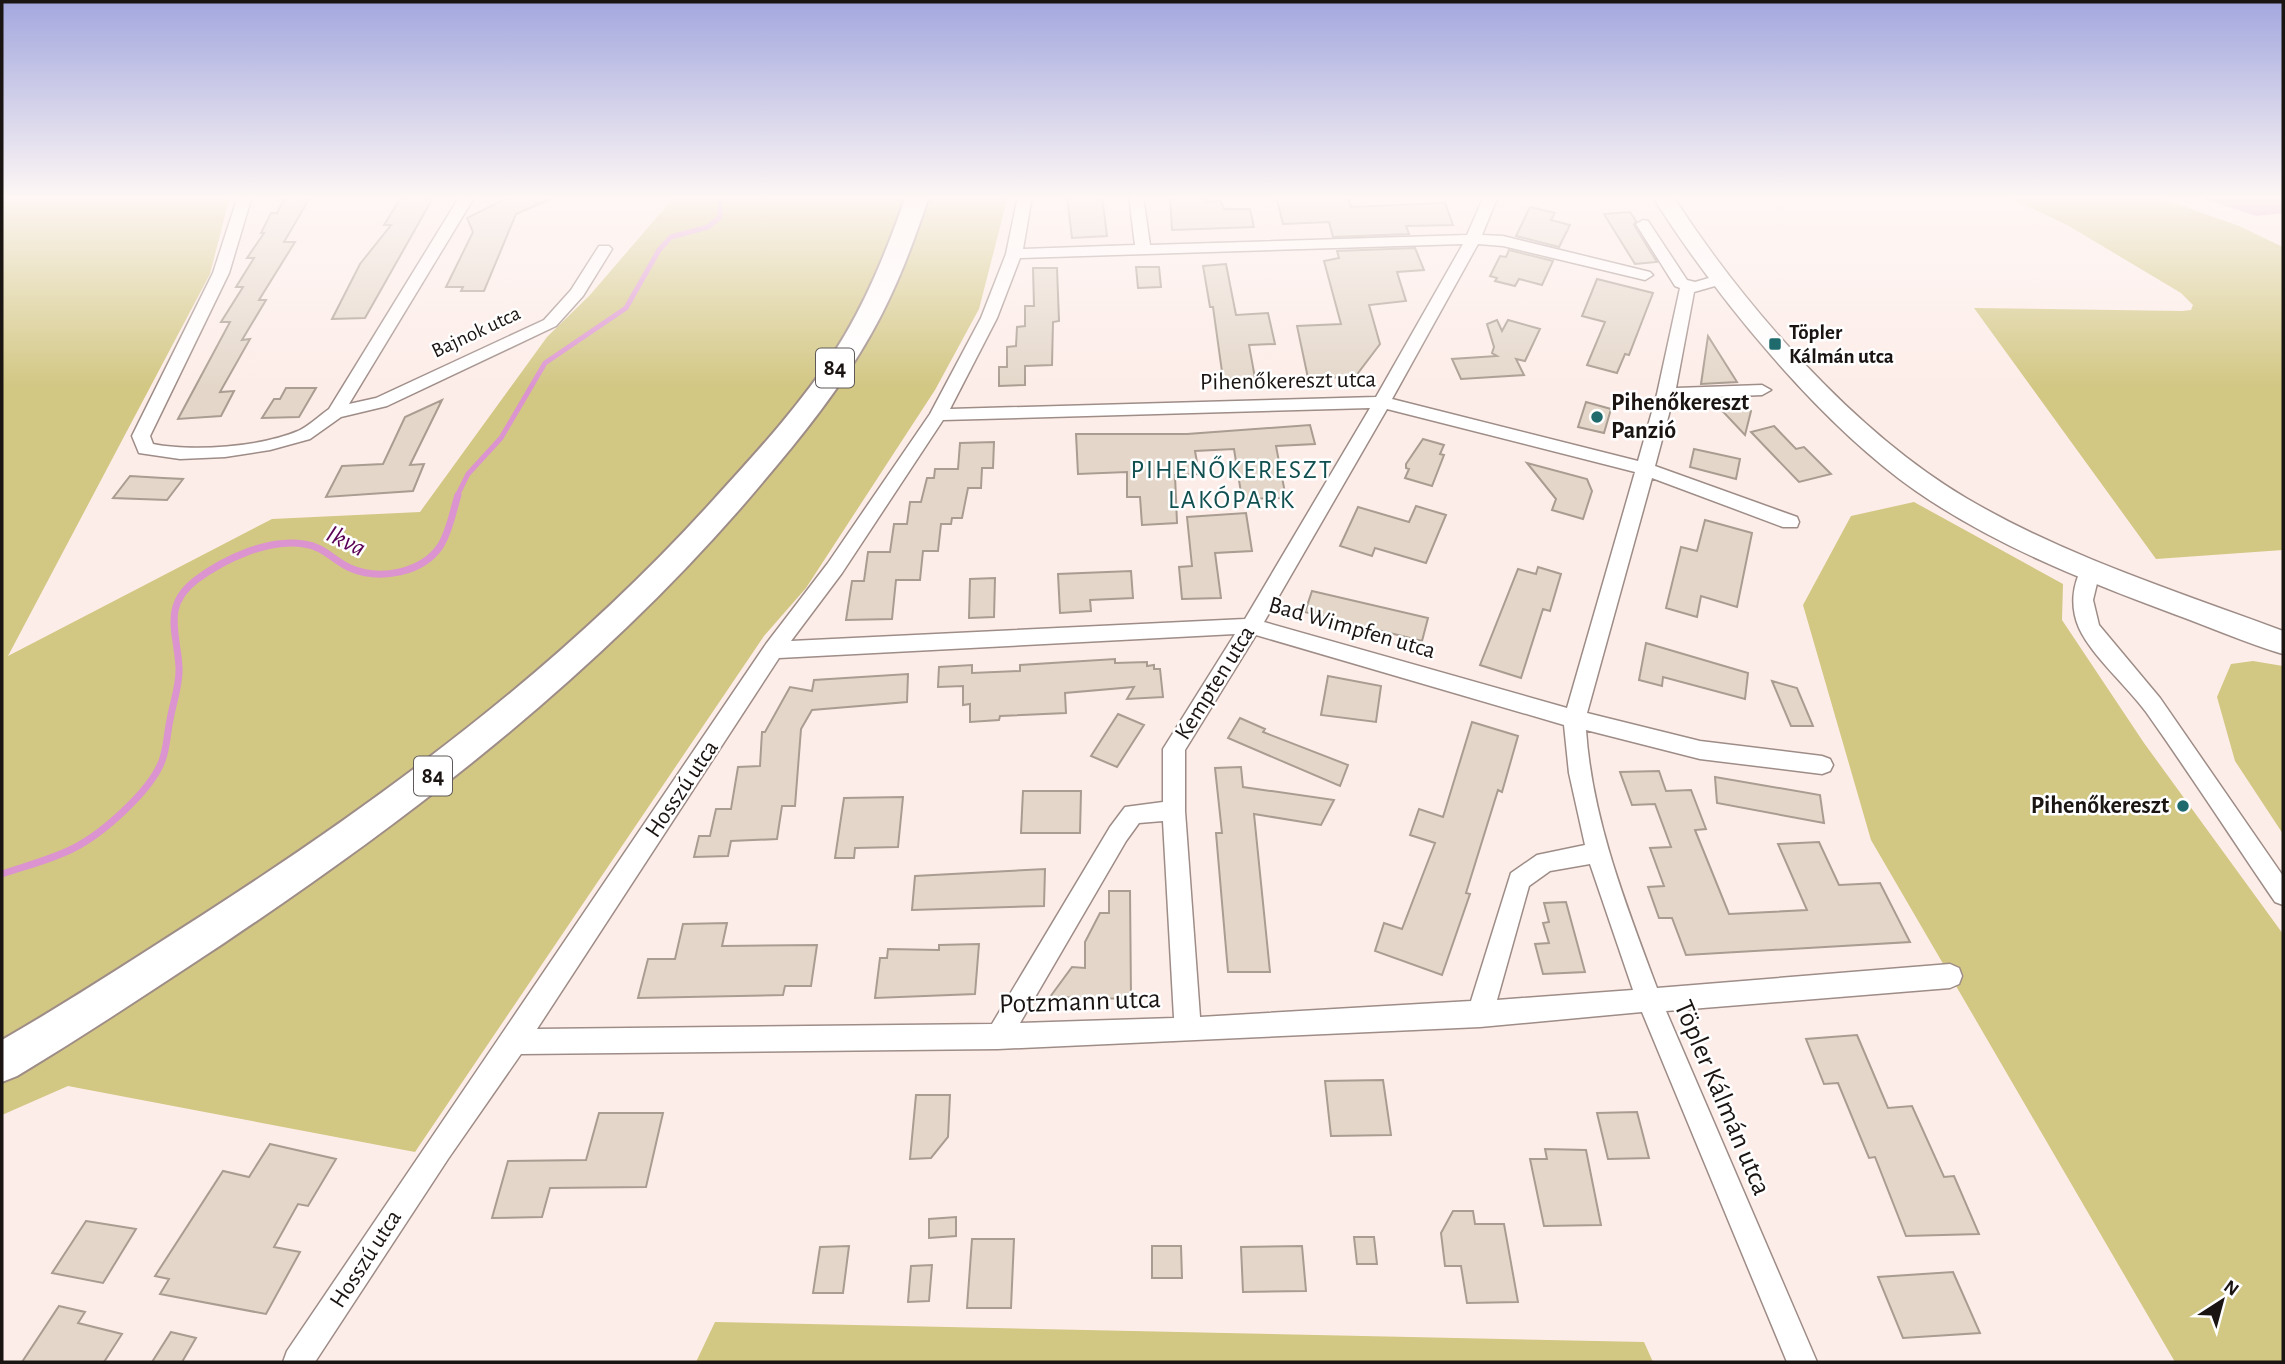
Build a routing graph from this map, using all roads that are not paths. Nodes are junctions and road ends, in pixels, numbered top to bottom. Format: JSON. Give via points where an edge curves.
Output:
{"nodes":[{"id":1,"x":225,"y":260,"type":"edge"},
{"id":2,"x":429,"y":260,"type":"edge"},
{"id":3,"x":597,"y":260,"type":"edge"},
{"id":4,"x":894,"y":260,"type":"edge"},
{"id":5,"x":1012,"y":260,"type":"edge"},
{"id":6,"x":1461,"y":260,"type":"edge"},
{"id":7,"x":1581,"y":260,"type":"edge"},
{"id":8,"x":1669,"y":260,"type":"edge"},
{"id":9,"x":1709,"y":260,"type":"edge"},
{"id":10,"x":1645,"y":275,"type":"dead end"},
{"id":11,"x":1723,"y":279,"type":"junction"},
{"id":12,"x":1687,"y":284,"type":"junction"},
{"id":13,"x":1762,"y":390,"type":"dead end"},
{"id":14,"x":1666,"y":394,"type":"junction"},
{"id":15,"x":1382,"y":402,"type":"junction"},
{"id":16,"x":335,"y":413,"type":"junction"},
{"id":17,"x":938,"y":415,"type":"junction"},
{"id":18,"x":1643,"y":468,"type":"junction"},
{"id":19,"x":1790,"y":522,"type":"dead end"},
{"id":20,"x":2090,"y":571,"type":"junction"},
{"id":21,"x":2204,"y":612,"type":"junction"},
{"id":22,"x":1251,"y":626,"type":"junction"},
{"id":23,"x":2283,"y":626,"type":"edge"},
{"id":24,"x":2283,"y":643,"type":"edge"},
{"id":25,"x":773,"y":650,"type":"junction"},
{"id":26,"x":1575,"y":719,"type":"junction"},
{"id":27,"x":1822,"y":765,"type":"dead end"},
{"id":28,"x":1174,"y":811,"type":"junction"},
{"id":29,"x":1597,"y":853,"type":"junction"},
{"id":30,"x":2283,"y":895,"type":"edge"},
{"id":31,"x":1950,"y":976,"type":"dead end"},
{"id":32,"x":1648,"y":999,"type":"junction"},
{"id":33,"x":1480,"y":1015,"type":"junction"},
{"id":34,"x":1188,"y":1030,"type":"junction"},
{"id":35,"x":998,"y":1037,"type":"junction"},
{"id":36,"x":513,"y":1042,"type":"junction"},
{"id":37,"x":2,"y":1062,"type":"edge"},
{"id":38,"x":298,"y":1362,"type":"edge"},
{"id":39,"x":1802,"y":1362,"type":"edge"}],
"edges":[{"from":1,"to":16,"type":"street","name":"Bajnok utca","via":[[141,436],[145,449],[271,446],[307,434]]},
{"from":2,"to":16,"type":"street","name":"Bajnok utca"},
{"from":3,"to":16,"type":"street","name":"Bajnok utca","via":[[577,293],[550,323],[381,402]]},
{"from":4,"to":37,"type":"main road","number":"84","via":[[859,333],[820,390],[723,511],[560,671],[401,802],[306,870]]},
{"from":5,"to":17,"type":"street","name":"Hosszú utca","via":[[989,318]]},
{"from":6,"to":15,"type":"street","name":"Kempten utca"},
{"from":7,"to":10,"type":"street"},
{"from":8,"to":12,"type":"street"},
{"from":9,"to":11,"type":"main road"},
{"from":11,"to":12,"type":"street"},
{"from":11,"to":20,"type":"main road","via":[[1799,372],[1874,445],[1959,505]]},
{"from":12,"to":14,"type":"street","name":"Töpler Kálmán utca"},
{"from":13,"to":14,"type":"street"},
{"from":14,"to":18,"type":"street","name":"Töpler Kálmán utca"},
{"from":15,"to":17,"type":"street","name":"Pihenőkereszt utca"},
{"from":15,"to":18,"type":"street","name":"Pihenőkereszt utca"},
{"from":15,"to":22,"type":"street","name":"Kempten utca"},
{"from":17,"to":25,"type":"street","name":"Hosszú utca","via":[[835,568]]},
{"from":18,"to":19,"type":"street","name":"Pihenőkereszt utca"},
{"from":18,"to":26,"type":"street","name":"Töpler Kálmán utca"},
{"from":20,"to":21,"type":"main road"},
{"from":20,"to":30,"type":"street","via":[[2083,602],[2090,629],[2152,704]]},
{"from":21,"to":23,"type":"main road"},
{"from":21,"to":24,"type":"main road"},
{"from":22,"to":25,"type":"street","name":"Bad Wimpfen utca"},
{"from":22,"to":26,"type":"street","name":"Bad Wimpfen utca"},
{"from":22,"to":28,"type":"street","name":"Kempten utca","via":[[1174,749]]},
{"from":25,"to":36,"type":"street","name":"Hosszú utca"},
{"from":26,"to":27,"type":"street","name":"Bad Wimpfen utca","via":[[1700,750]]},
{"from":26,"to":29,"type":"street","name":"Töpler Kálmán utca","via":[[1582,799]]},
{"from":28,"to":34,"type":"street","name":"Kempten utca"},
{"from":28,"to":35,"type":"street","via":[[1133,814]]},
{"from":29,"to":32,"type":"street","name":"Töpler Kálmán utca"},
{"from":29,"to":33,"type":"street","via":[[1545,862],[1519,880]]},
{"from":31,"to":32,"type":"street","name":"Potzmann utca"},
{"from":32,"to":33,"type":"street","name":"Potzmann utca"},
{"from":32,"to":39,"type":"street","name":"Töpler Kálmán utca"},
{"from":33,"to":34,"type":"street","name":"Potzmann utca"},
{"from":34,"to":35,"type":"street","name":"Potzmann utca"},
{"from":35,"to":36,"type":"street","name":"Potzmann utca"},
{"from":36,"to":38,"type":"street","name":"Hosszú utca"}]}
